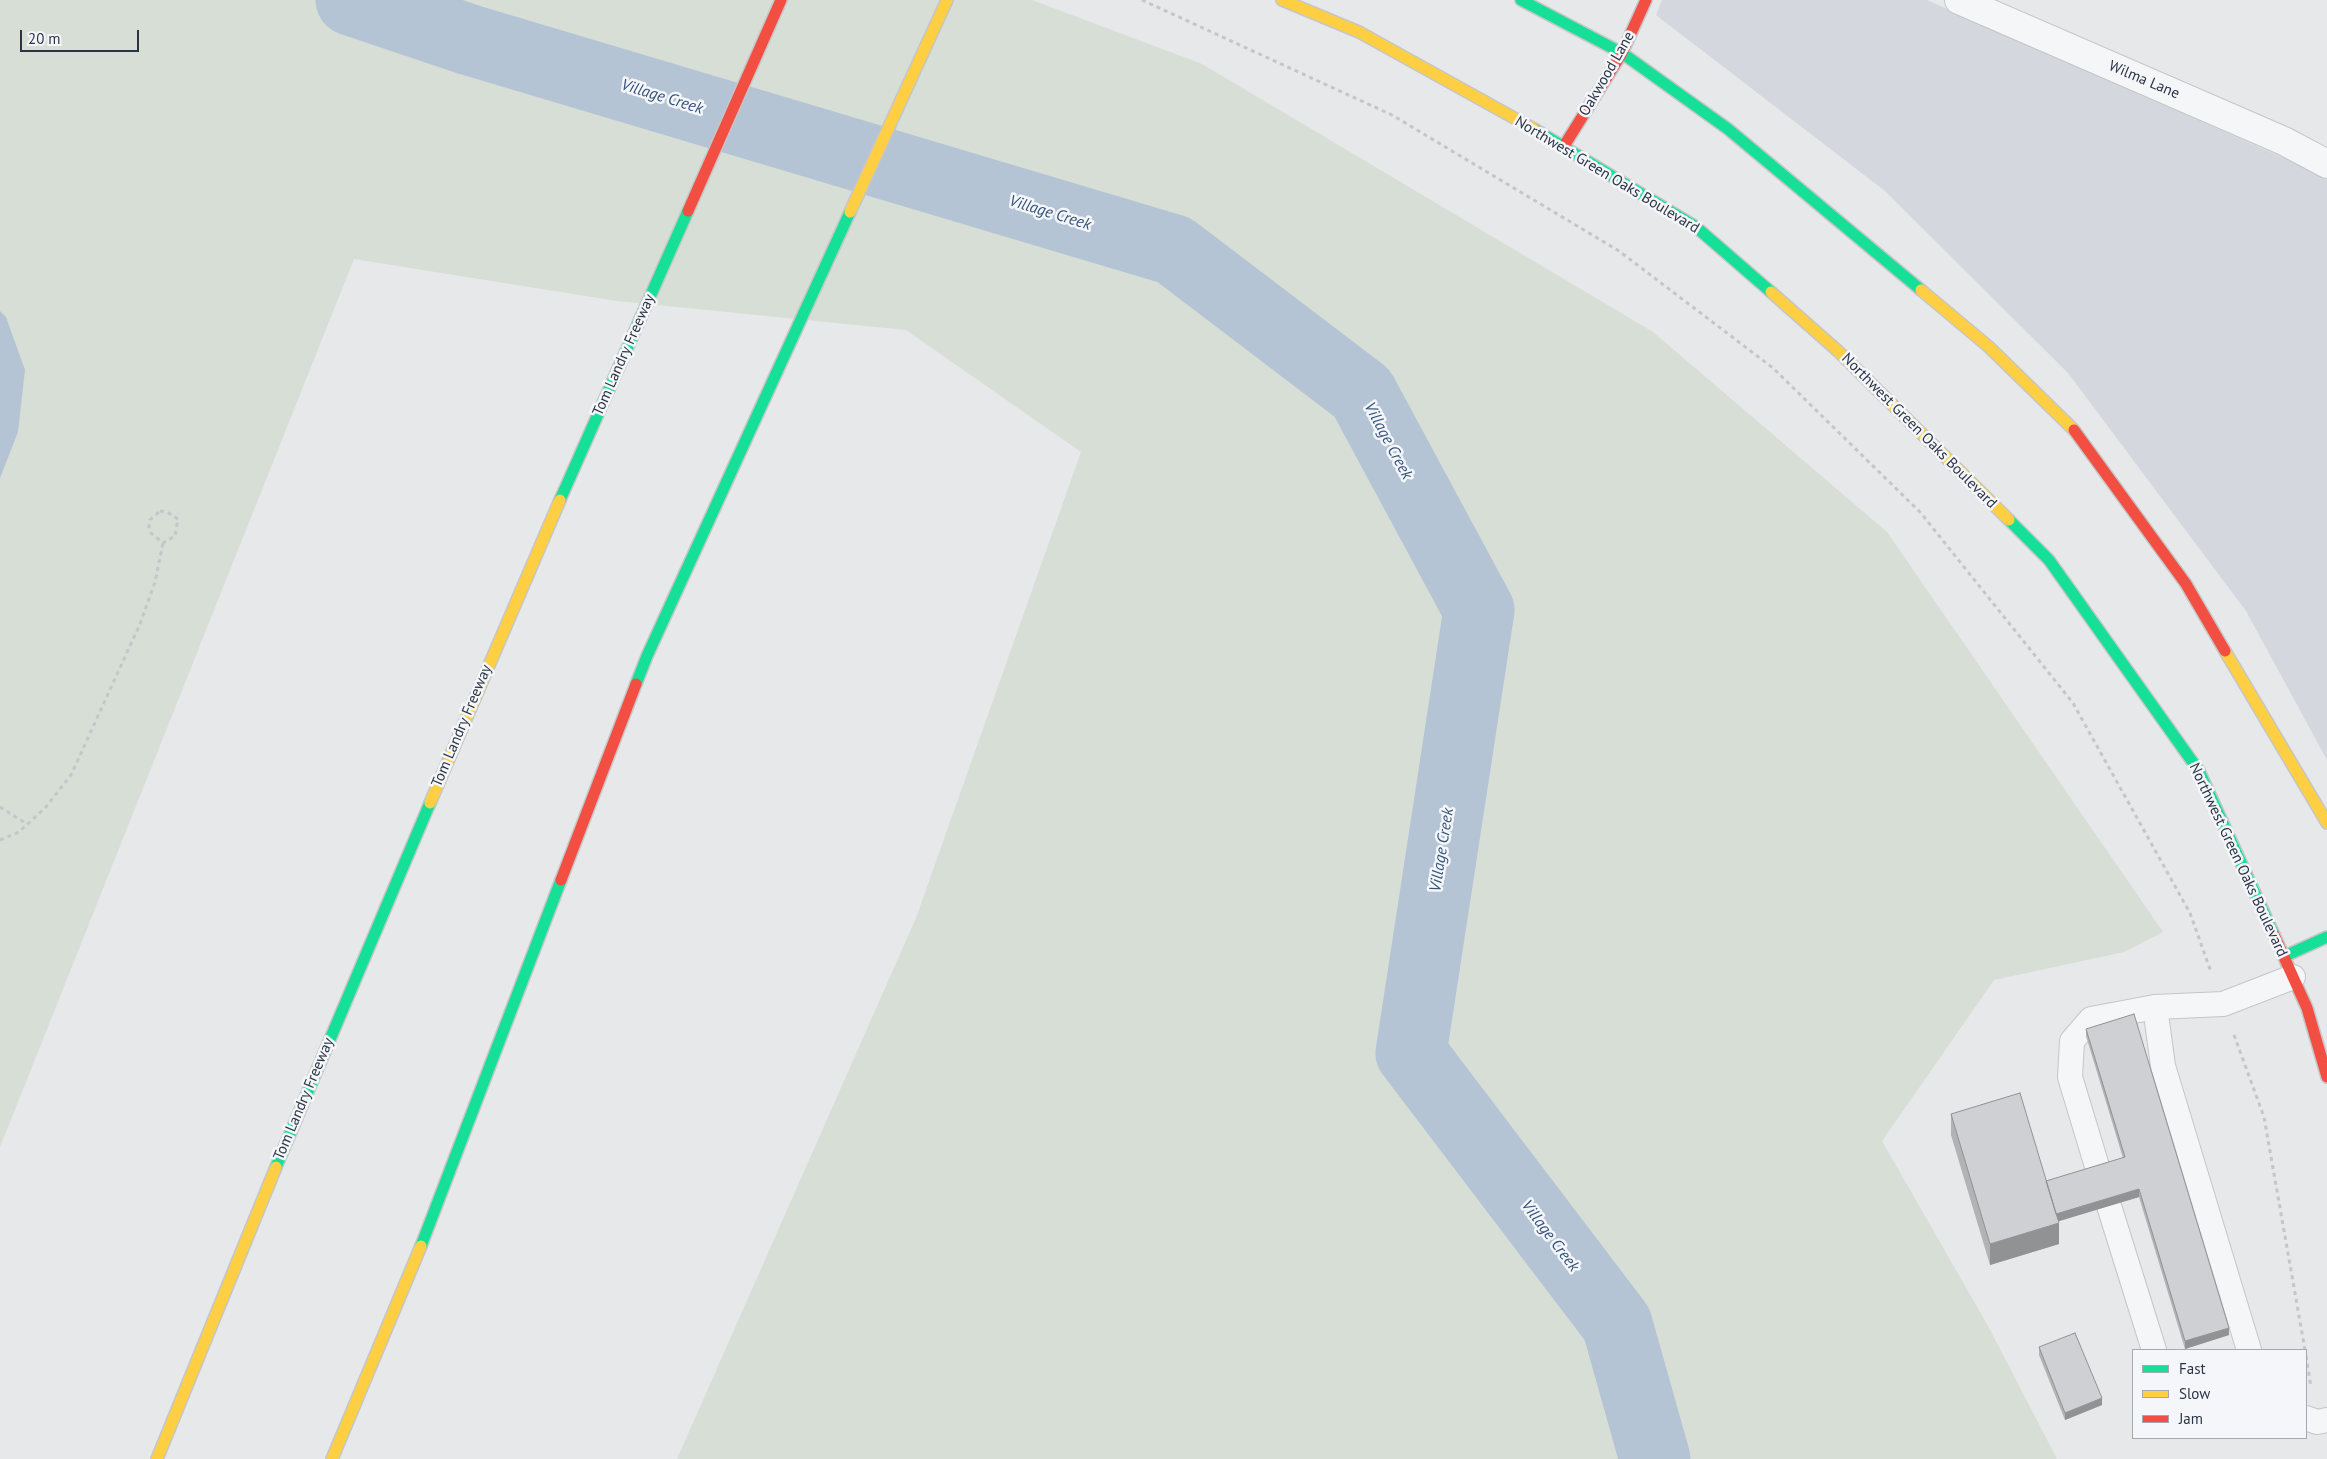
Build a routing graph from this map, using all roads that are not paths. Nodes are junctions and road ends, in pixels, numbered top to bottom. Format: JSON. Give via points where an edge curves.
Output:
{"nodes":[{"id":1,"x":781,"y":0,"type":"edge"},
{"id":2,"x":947,"y":0,"type":"edge"},
{"id":3,"x":1282,"y":0,"type":"edge"},
{"id":4,"x":1521,"y":0,"type":"edge"},
{"id":5,"x":1646,"y":0,"type":"edge"},
{"id":6,"x":1959,"y":0,"type":"edge"},
{"id":7,"x":1622,"y":53,"type":"junction"},
{"id":8,"x":1564,"y":146,"type":"junction"},
{"id":9,"x":2327,"y":164,"type":"edge"},
{"id":10,"x":2327,"y":823,"type":"edge"},
{"id":11,"x":2327,"y":937,"type":"edge"},
{"id":12,"x":2289,"y":967,"type":"junction"},
{"id":13,"x":2320,"y":1002,"type":"dead end"},
{"id":14,"x":2155,"y":1007,"type":"junction"},
{"id":15,"x":2307,"y":1008,"type":"junction"},
{"id":16,"x":2327,"y":1077,"type":"edge"},
{"id":17,"x":2099,"y":1173,"type":"edge"},
{"id":18,"x":2110,"y":1206,"type":"edge"},
{"id":19,"x":2154,"y":1349,"type":"edge"},
{"id":20,"x":2249,"y":1349,"type":"edge"},
{"id":21,"x":2307,"y":1418,"type":"edge"},
{"id":22,"x":2327,"y":1420,"type":"edge"},
{"id":23,"x":158,"y":1459,"type":"edge"},
{"id":24,"x":332,"y":1459,"type":"edge"}],
"edges":[{"from":1,"to":23,"type":"main road","name":"Tom Landry Freeway","via":[[515,602],[242,1245]]},
{"from":2,"to":24,"type":"main road","via":[[647,656],[418,1253]]},
{"from":3,"to":8,"type":"main road","name":"Northwest Green Oaks Boulevard","via":[[1359,32]]},
{"from":4,"to":7,"type":"main road"},
{"from":5,"to":7,"type":"main road","name":"Oakwood Lane"},
{"from":6,"to":9,"type":"street","name":"Wilma Lane","via":[[2284,141]]},
{"from":7,"to":8,"type":"main road","name":"Oakwood Lane"},
{"from":7,"to":10,"type":"main road","via":[[1728,129],[1988,347],[2073,428],[2186,584]]},
{"from":8,"to":12,"type":"main road","name":"Northwest Green Oaks Boulevard","via":[[1696,227],[1839,352],[2049,560],[2199,771]]},
{"from":11,"to":12,"type":"main road"},
{"from":12,"to":14,"type":"lane","via":[[2223,1004]]},
{"from":12,"to":15,"type":"main road","name":"Northwest Green Oaks Boulevard"},
{"from":13,"to":15,"type":"main road"},
{"from":14,"to":17,"type":"lane","via":[[2090,1019],[2072,1041],[2070,1077]]},
{"from":14,"to":20,"type":"lane","via":[[2163,1066]]},
{"from":15,"to":16,"type":"main road","name":"Northwest Green Oaks Boulevard"},
{"from":18,"to":19,"type":"lane"},
{"from":21,"to":22,"type":"lane","via":[[2317,1422]]}]}
